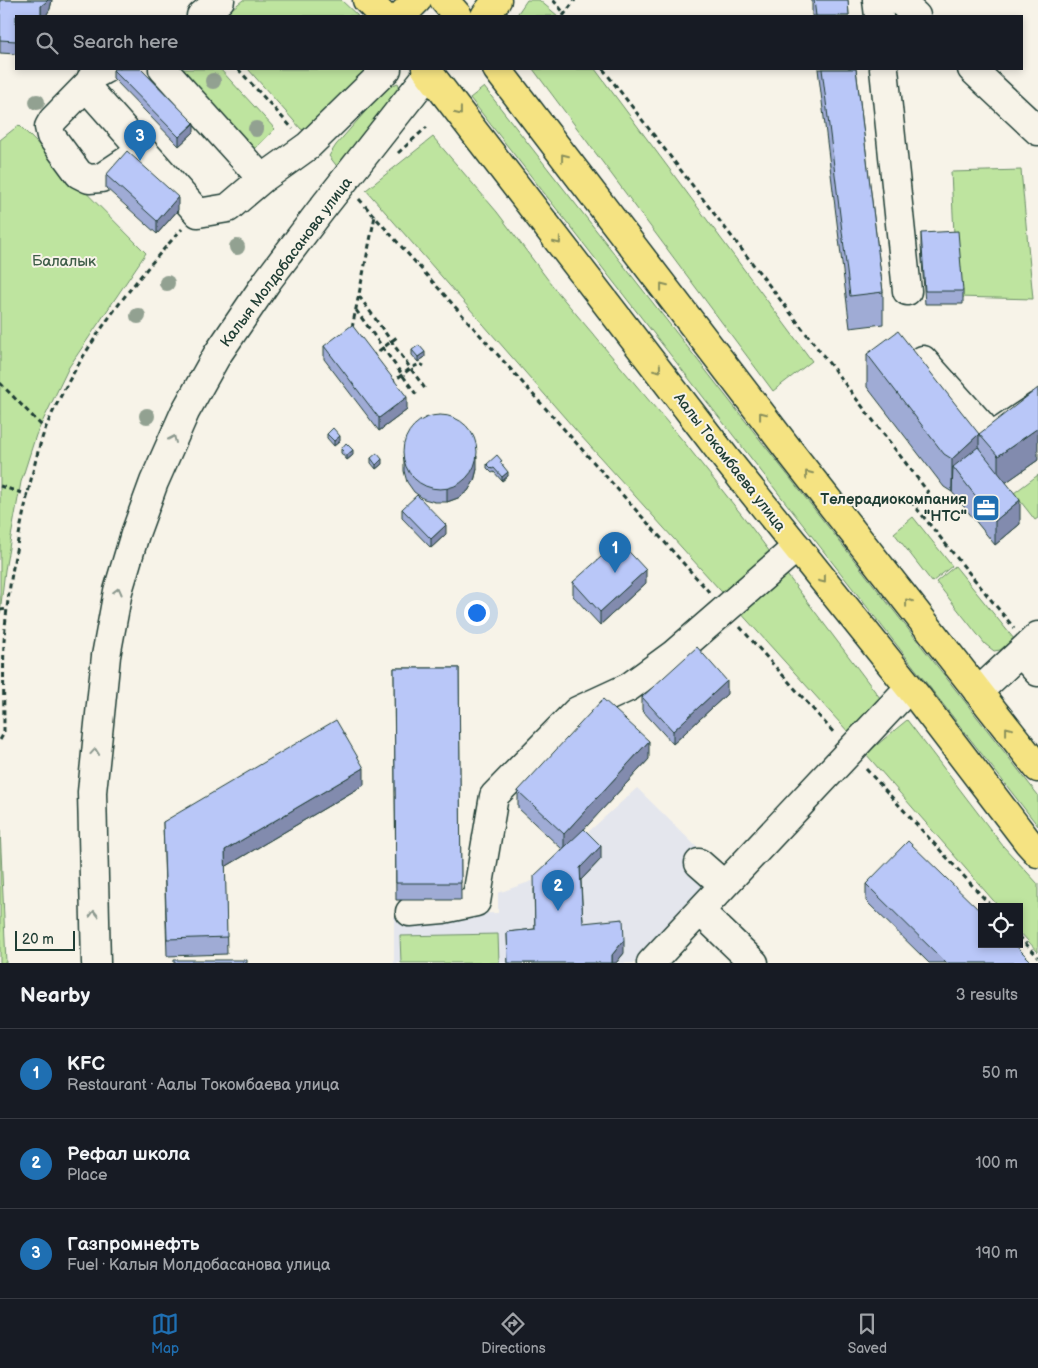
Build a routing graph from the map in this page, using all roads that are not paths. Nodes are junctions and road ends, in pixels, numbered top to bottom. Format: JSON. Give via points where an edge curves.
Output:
{"nodes":[{"id":1,"x":220,"y":0,"type":"edge"},
{"id":2,"x":367,"y":0,"type":"edge"},
{"id":3,"x":417,"y":0,"type":"edge"},
{"id":4,"x":444,"y":0,"type":"edge"},
{"id":5,"x":497,"y":0,"type":"edge"},
{"id":6,"x":877,"y":0,"type":"edge"},
{"id":7,"x":899,"y":0,"type":"edge"},
{"id":8,"x":202,"y":15,"type":"edge"},
{"id":9,"x":381,"y":15,"type":"edge"},
{"id":10,"x":402,"y":15,"type":"edge"},
{"id":11,"x":457,"y":15,"type":"edge"},
{"id":12,"x":486,"y":15,"type":"edge"},
{"id":13,"x":879,"y":15,"type":"edge"},
{"id":14,"x":915,"y":15,"type":"edge"},
{"id":15,"x":164,"y":70,"type":"edge"},
{"id":16,"x":386,"y":70,"type":"edge"},
{"id":17,"x":430,"y":70,"type":"edge"},
{"id":18,"x":498,"y":70,"type":"edge"},
{"id":19,"x":884,"y":70,"type":"edge"},
{"id":20,"x":973,"y":70,"type":"edge"},
{"id":21,"x":97,"y":76,"type":"edge"},
{"id":22,"x":1038,"y":131,"type":"edge"},
{"id":23,"x":142,"y":150,"type":"junction"},
{"id":24,"x":262,"y":179,"type":"junction"},
{"id":25,"x":907,"y":291,"type":"dead end"},
{"id":26,"x":923,"y":360,"type":"edge"},
{"id":27,"x":1038,"y":406,"type":"edge"},
{"id":28,"x":797,"y":548,"type":"junction"},
{"id":29,"x":1030,"y":653,"type":"edge"},
{"id":30,"x":909,"y":688,"type":"junction"},
{"id":31,"x":978,"y":692,"type":"junction"},
{"id":32,"x":1038,"y":768,"type":"edge"},
{"id":33,"x":1038,"y":853,"type":"edge"},
{"id":34,"x":700,"y":863,"type":"dead end"},
{"id":35,"x":724,"y":886,"type":"junction"},
{"id":36,"x":700,"y":911,"type":"junction"},
{"id":37,"x":410,"y":912,"type":"dead end"},
{"id":38,"x":745,"y":960,"type":"edge"},
{"id":39,"x":96,"y":963,"type":"edge"},
{"id":40,"x":651,"y":963,"type":"edge"}],
"edges":[{"from":1,"to":8,"type":"street"},
{"from":2,"to":9,"type":"main road"},
{"from":3,"to":10,"type":"main road"},
{"from":4,"to":11,"type":"main road"},
{"from":5,"to":12,"type":"main road"},
{"from":6,"to":13,"type":"street"},
{"from":7,"to":14,"type":"street"},
{"from":15,"to":24,"type":"street"},
{"from":16,"to":24,"type":"street","via":[[308,146]]},
{"from":17,"to":28,"type":"main road","name":"Аалы Токомбаева улица","one_way":true},
{"from":39,"to":17,"type":"street","name":"Калыя Молдобасанова улица","one_way":true,"via":[[92,792],[106,656],[118,591],[154,482],[185,412],[217,355],[268,280]]},
{"from":31,"to":18,"type":"main road","one_way":true},
{"from":19,"to":25,"type":"street"},
{"from":20,"to":22,"type":"street"},
{"from":21,"to":23,"type":"street","via":[[89,90]]},
{"from":21,"to":23,"type":"street","via":[[53,120],[51,136],[79,174],[89,180],[102,178]]},
{"from":23,"to":24,"type":"street","via":[[198,213],[228,208]]},
{"from":26,"to":27,"type":"street","via":[[992,437]]},
{"from":28,"to":30,"type":"main road","name":"Аалы Токомбаева улица","one_way":true},
{"from":28,"to":37,"type":"street","via":[[674,654],[629,687],[577,711],[494,796],[476,902]]},
{"from":29,"to":31,"type":"street"},
{"from":30,"to":33,"type":"main road","name":"Аалы Токомбаева улица"},
{"from":30,"to":35,"type":"street"},
{"from":32,"to":31,"type":"main road","one_way":true},
{"from":34,"to":35,"type":"street"},
{"from":35,"to":36,"type":"street"},
{"from":36,"to":38,"type":"street"},
{"from":36,"to":40,"type":"street"}]}
